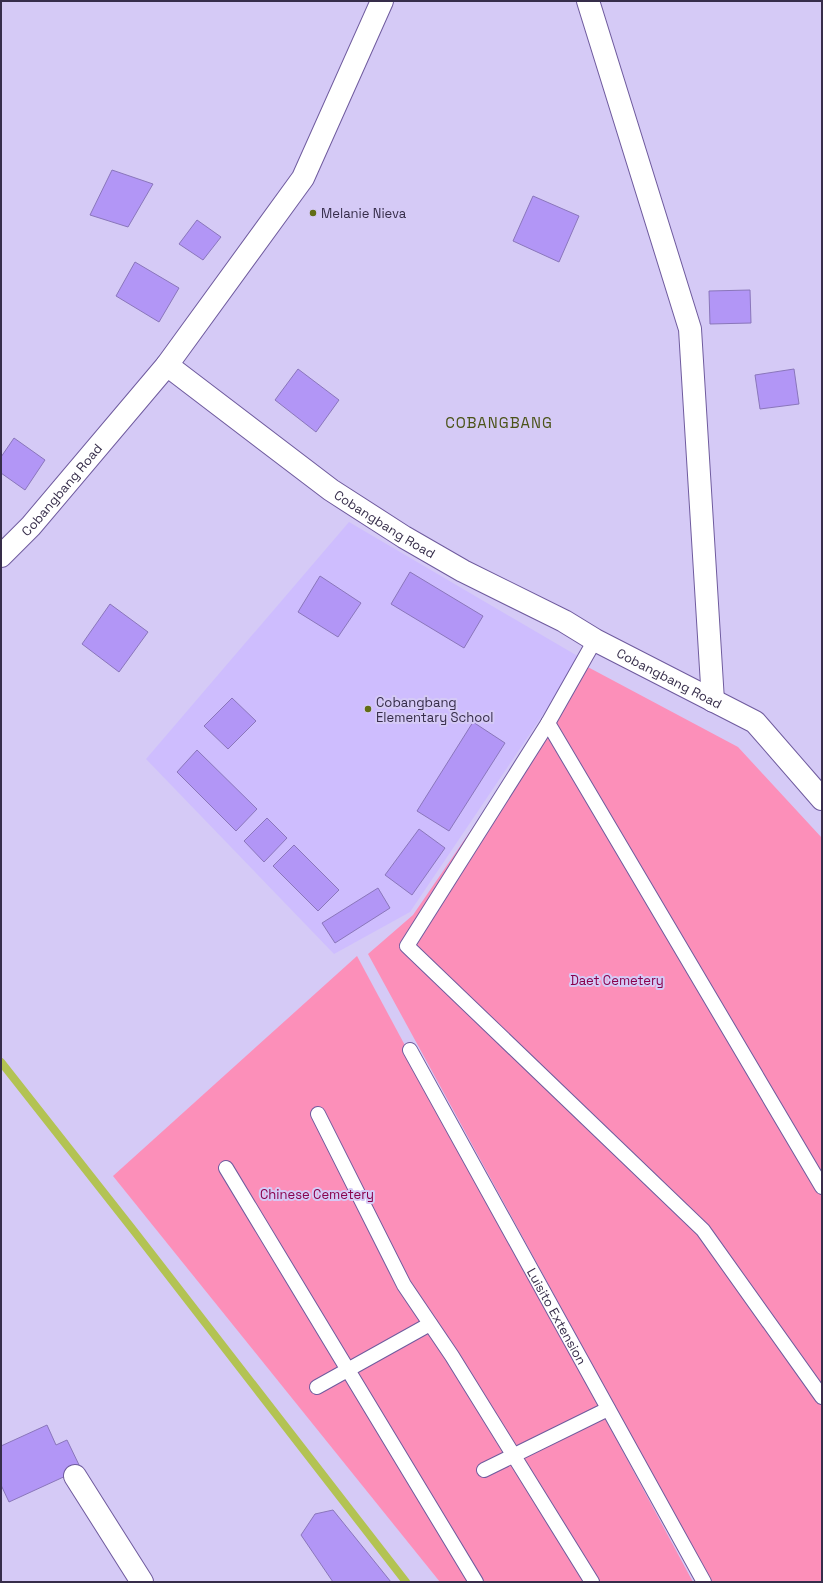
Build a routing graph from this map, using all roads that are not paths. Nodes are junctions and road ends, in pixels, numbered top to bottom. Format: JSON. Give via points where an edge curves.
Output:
{"nodes":[{"id":1,"x":382,"y":1,"type":"edge"},
{"id":2,"x":588,"y":1,"type":"edge"},
{"id":3,"x":167,"y":365,"type":"junction"},
{"id":4,"x":1,"y":556,"type":"edge"},
{"id":5,"x":595,"y":640,"type":"junction"},
{"id":6,"x":714,"y":701,"type":"junction"},
{"id":7,"x":548,"y":724,"type":"junction"},
{"id":8,"x":822,"y":799,"type":"edge"},
{"id":9,"x":410,"y":1050,"type":"dead end"},
{"id":10,"x":318,"y":1114,"type":"dead end"},
{"id":11,"x":226,"y":1168,"type":"dead end"},
{"id":12,"x":822,"y":1187,"type":"edge"},
{"id":13,"x":430,"y":1324,"type":"junction"},
{"id":14,"x":348,"y":1370,"type":"junction"},
{"id":15,"x":317,"y":1387,"type":"dead end"},
{"id":16,"x":822,"y":1398,"type":"edge"},
{"id":17,"x":608,"y":1409,"type":"junction"},
{"id":18,"x":513,"y":1455,"type":"junction"},
{"id":19,"x":484,"y":1470,"type":"dead end"},
{"id":20,"x":76,"y":1476,"type":"dead end"},
{"id":21,"x":142,"y":1582,"type":"edge"},
{"id":22,"x":476,"y":1582,"type":"edge"},
{"id":23,"x":592,"y":1582,"type":"edge"},
{"id":24,"x":704,"y":1582,"type":"edge"}],
"edges":[{"from":1,"to":3,"type":"street","via":[[303,178]]},
{"from":2,"to":6,"type":"street","via":[[690,329]]},
{"from":3,"to":4,"type":"street","name":"Cobangbang Road","via":[[31,526]]},
{"from":3,"to":5,"type":"street","name":"Cobangbang Road","via":[[366,514],[463,571],[564,621]]},
{"from":5,"to":6,"type":"street","name":"Cobangbang Road"},
{"from":5,"to":7,"type":"lane"},
{"from":6,"to":8,"type":"street","name":"Cobangbang Road","via":[[755,722]]},
{"from":7,"to":12,"type":"lane"},
{"from":7,"to":16,"type":"lane","via":[[407,946],[703,1230]]},
{"from":9,"to":17,"type":"lane","name":"Luisito Extension"},
{"from":10,"to":13,"type":"lane","via":[[404,1285]]},
{"from":11,"to":14,"type":"lane"},
{"from":13,"to":14,"type":"lane"},
{"from":13,"to":18,"type":"lane"},
{"from":14,"to":15,"type":"lane"},
{"from":14,"to":22,"type":"lane"},
{"from":17,"to":18,"type":"lane"},
{"from":17,"to":24,"type":"lane","name":"Luisito Extension"},
{"from":18,"to":19,"type":"lane"},
{"from":18,"to":23,"type":"lane"},
{"from":20,"to":21,"type":"street"}]}
